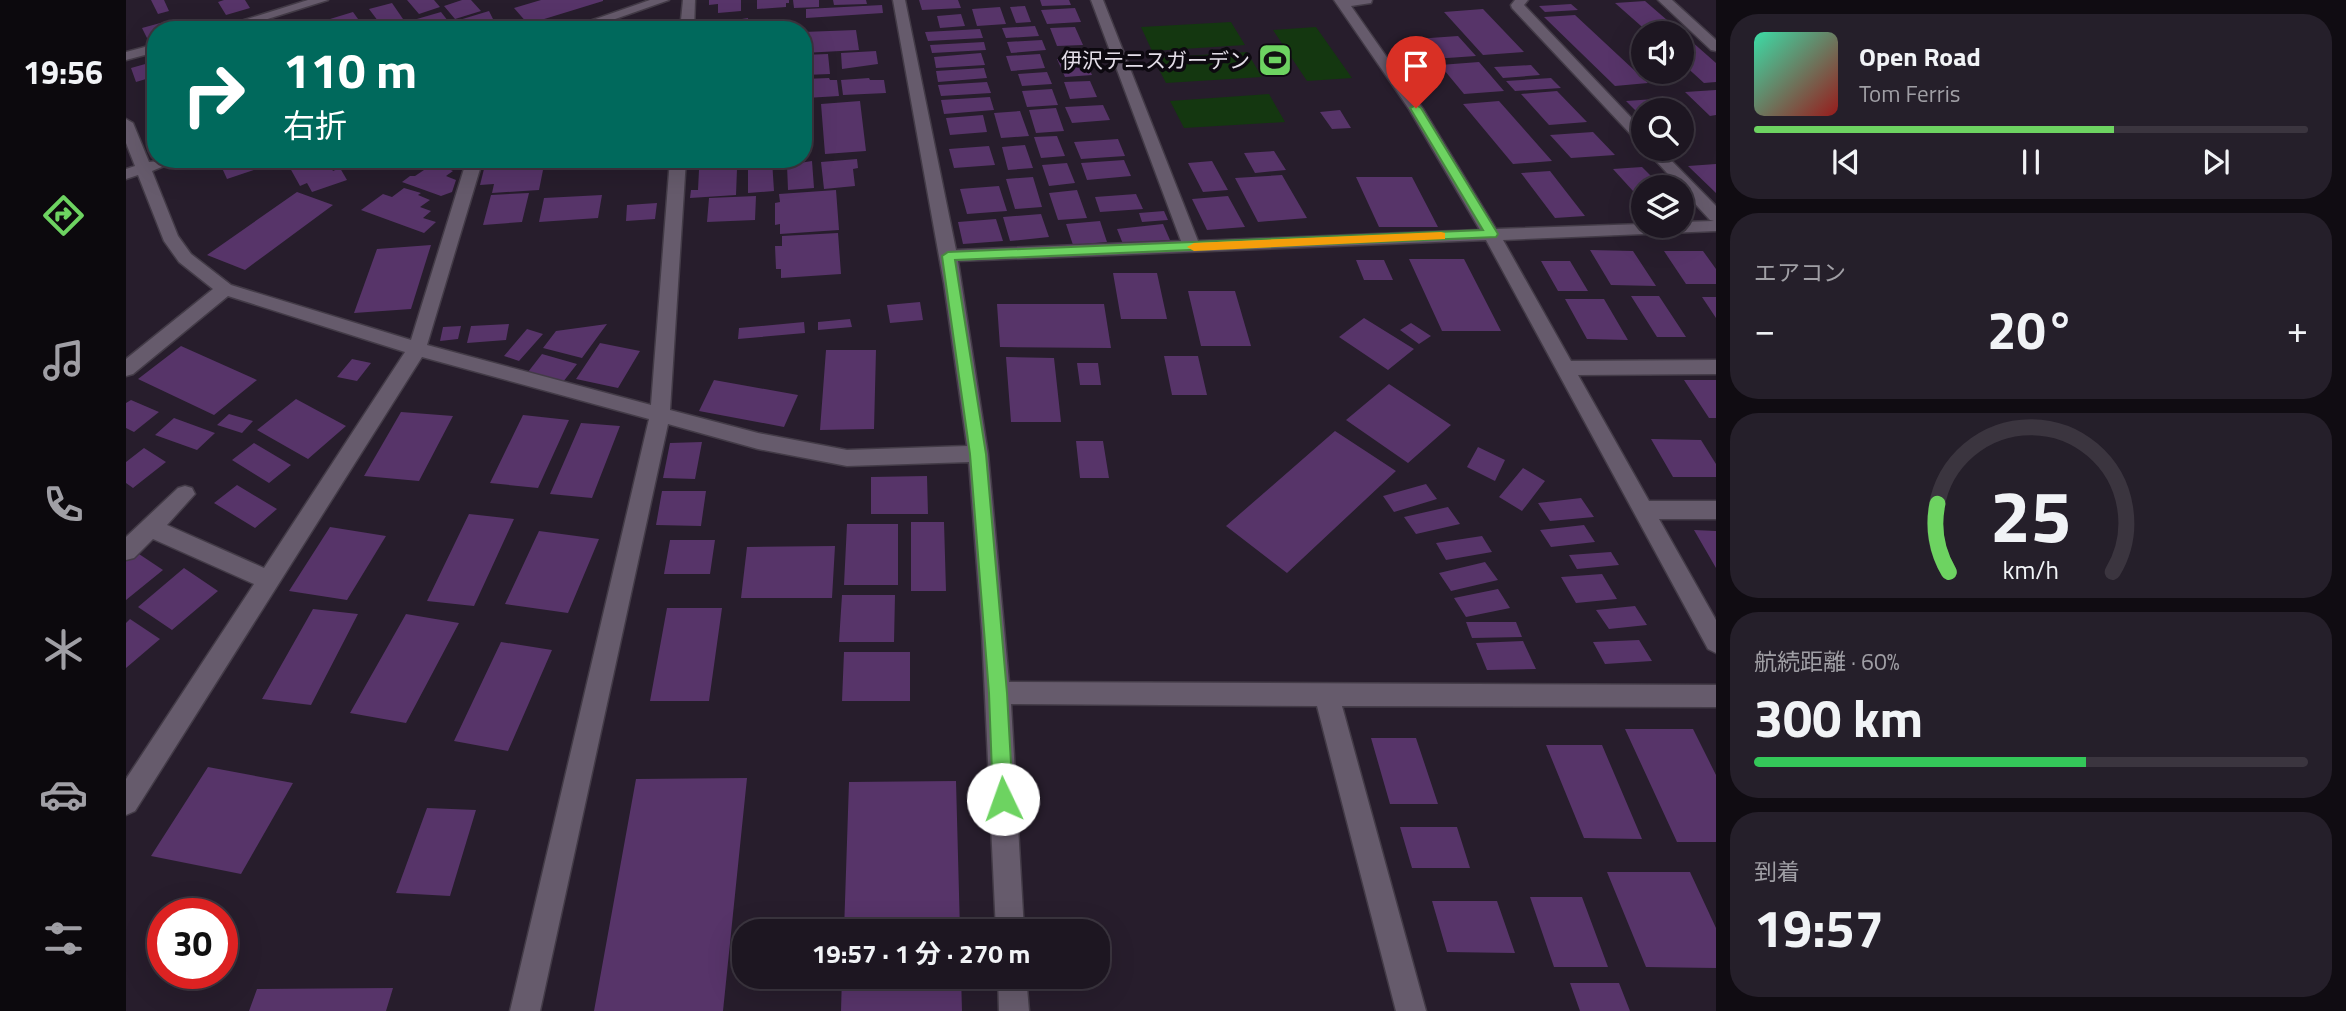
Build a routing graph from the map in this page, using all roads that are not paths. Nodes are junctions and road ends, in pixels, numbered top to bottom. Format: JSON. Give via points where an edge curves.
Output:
{"nodes":[{"id":1,"x":322,"y":0,"type":"edge"},
{"id":2,"x":663,"y":0,"type":"edge"},
{"id":3,"x":689,"y":0,"type":"edge"},
{"id":4,"x":900,"y":0,"type":"edge"},
{"id":5,"x":1097,"y":0,"type":"edge"},
{"id":6,"x":1366,"y":0,"type":"edge"},
{"id":7,"x":1522,"y":0,"type":"edge"},
{"id":8,"x":1664,"y":0,"type":"edge"},
{"id":9,"x":1341,"y":1,"type":"edge"},
{"id":10,"x":249,"y":21,"type":"edge"},
{"id":11,"x":598,"y":21,"type":"edge"},
{"id":12,"x":688,"y":21,"type":"edge"},
{"id":13,"x":1716,"y":47,"type":"edge"},
{"id":14,"x":147,"y":50,"type":"edge"},
{"id":15,"x":126,"y":56,"type":"edge"},
{"id":16,"x":126,"y":123,"type":"edge"},
{"id":17,"x":1631,"y":126,"type":"edge"},
{"id":18,"x":1664,"y":161,"type":"edge"},
{"id":19,"x":145,"y":168,"type":"junction"},
{"id":20,"x":472,"y":168,"type":"edge"},
{"id":21,"x":677,"y":168,"type":"edge"},
{"id":22,"x":126,"y":174,"type":"edge"},
{"id":23,"x":1716,"y":216,"type":"edge"},
{"id":24,"x":1716,"y":226,"type":"edge"},
{"id":25,"x":1491,"y":234,"type":"junction"},
{"id":26,"x":1192,"y":247,"type":"junction"},
{"id":27,"x":948,"y":256,"type":"junction"},
{"id":28,"x":225,"y":289,"type":"junction"},
{"id":29,"x":417,"y":349,"type":"junction"},
{"id":30,"x":1716,"y":367,"type":"edge"},
{"id":31,"x":1563,"y":368,"type":"junction"},
{"id":32,"x":126,"y":369,"type":"edge"},
{"id":33,"x":660,"y":415,"type":"junction"},
{"id":34,"x":978,"y":454,"type":"junction"},
{"id":35,"x":185,"y":494,"type":"dead end"},
{"id":36,"x":1644,"y":510,"type":"junction"},
{"id":37,"x":1716,"y":510,"type":"edge"},
{"id":38,"x":151,"y":528,"type":"junction"},
{"id":39,"x":126,"y":551,"type":"edge"},
{"id":40,"x":269,"y":580,"type":"junction"},
{"id":41,"x":1716,"y":642,"type":"edge"},
{"id":42,"x":998,"y":693,"type":"junction"},
{"id":43,"x":1327,"y":696,"type":"junction"},
{"id":44,"x":1716,"y":696,"type":"edge"},
{"id":45,"x":126,"y":802,"type":"edge"},
{"id":46,"x":1009,"y":919,"type":"edge"},
{"id":47,"x":1013,"y":989,"type":"edge"},
{"id":48,"x":524,"y":1011,"type":"edge"},
{"id":49,"x":1014,"y":1011,"type":"edge"},
{"id":50,"x":1410,"y":1011,"type":"edge"}],
"edges":[{"from":1,"to":10,"type":"street"},
{"from":2,"to":11,"type":"street"},
{"from":3,"to":12,"type":"street"},
{"from":4,"to":27,"type":"street"},
{"from":5,"to":26,"type":"street"},
{"from":6,"to":9,"type":"street"},
{"from":7,"to":17,"type":"street","via":[[1517,5]]},
{"from":8,"to":13,"type":"street"},
{"from":9,"to":25,"type":"street","via":[[1416,108]]},
{"from":14,"to":15,"type":"street"},
{"from":16,"to":19,"type":"street"},
{"from":18,"to":23,"type":"street"},
{"from":19,"to":22,"type":"street"},
{"from":19,"to":28,"type":"street","via":[[170,237],[186,258]]},
{"from":20,"to":29,"type":"street"},
{"from":21,"to":33,"type":"street"},
{"from":24,"to":25,"type":"street"},
{"from":25,"to":26,"type":"street"},
{"from":25,"to":31,"type":"street"},
{"from":26,"to":27,"type":"street"},
{"from":27,"to":34,"type":"street"},
{"from":28,"to":29,"type":"street"},
{"from":28,"to":32,"type":"street"},
{"from":29,"to":33,"type":"street"},
{"from":29,"to":40,"type":"street"},
{"from":30,"to":31,"type":"street"},
{"from":31,"to":36,"type":"street"},
{"from":33,"to":34,"type":"street","via":[[847,458]]},
{"from":33,"to":48,"type":"street"},
{"from":34,"to":42,"type":"street"},
{"from":35,"to":38,"type":"street"},
{"from":36,"to":37,"type":"street"},
{"from":36,"to":41,"type":"street"},
{"from":38,"to":39,"type":"street"},
{"from":38,"to":40,"type":"street"},
{"from":40,"to":45,"type":"street"},
{"from":42,"to":43,"type":"street"},
{"from":42,"to":46,"type":"street"},
{"from":43,"to":44,"type":"street"},
{"from":43,"to":50,"type":"street"},
{"from":47,"to":49,"type":"street"}]}
